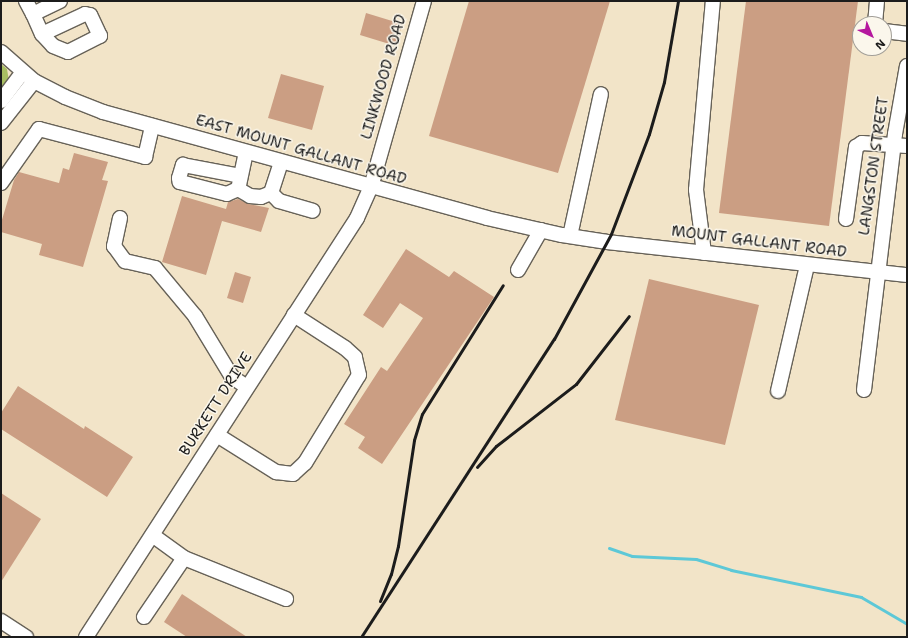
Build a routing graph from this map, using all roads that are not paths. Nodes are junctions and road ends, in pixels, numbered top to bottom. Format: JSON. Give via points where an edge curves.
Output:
{"nodes":[{"id":1,"x":26,"y":1,"type":"edge"},
{"id":2,"x":60,"y":1,"type":"edge"},
{"id":3,"x":424,"y":1,"type":"edge"},
{"id":4,"x":713,"y":1,"type":"edge"},
{"id":5,"x":877,"y":1,"type":"edge"},
{"id":6,"x":33,"y":14,"type":"junction"},
{"id":7,"x":876,"y":16,"type":"edge"},
{"id":8,"x":892,"y":32,"type":"edge"},
{"id":9,"x":42,"y":34,"type":"dead end"},
{"id":10,"x":907,"y":34,"type":"edge"},
{"id":11,"x":1,"y":52,"type":"edge"},
{"id":12,"x":907,"y":66,"type":"edge"},
{"id":13,"x":29,"y":76,"type":"junction"},
{"id":14,"x":600,"y":94,"type":"dead end"},
{"id":15,"x":1,"y":101,"type":"edge"},
{"id":16,"x":1,"y":123,"type":"edge"},
{"id":17,"x":152,"y":126,"type":"junction"},
{"id":18,"x":900,"y":145,"type":"edge"},
{"id":19,"x":246,"y":152,"type":"junction"},
{"id":20,"x":281,"y":162,"type":"junction"},
{"id":21,"x":1,"y":183,"type":"edge"},
{"id":22,"x":371,"y":187,"type":"junction"},
{"id":23,"x":271,"y":192,"type":"junction"},
{"id":24,"x":313,"y":211,"type":"dead end"},
{"id":25,"x":120,"y":218,"type":"dead end"},
{"id":26,"x":846,"y":219,"type":"dead end"},
{"id":27,"x":541,"y":230,"type":"junction"},
{"id":28,"x":570,"y":236,"type":"junction"},
{"id":29,"x":607,"y":242,"type":"joint"},
{"id":30,"x":704,"y":253,"type":"junction"},
{"id":31,"x":807,"y":265,"type":"junction"},
{"id":32,"x":518,"y":270,"type":"dead end"},
{"id":33,"x":877,"y":272,"type":"junction"},
{"id":34,"x":907,"y":275,"type":"edge"},
{"id":35,"x":294,"y":314,"type":"junction"},
{"id":36,"x":247,"y":387,"type":"junction"},
{"id":37,"x":864,"y":390,"type":"dead end"},
{"id":38,"x":778,"y":391,"type":"dead end"},
{"id":39,"x":217,"y":435,"type":"junction"},
{"id":40,"x":152,"y":535,"type":"junction"},
{"id":41,"x":184,"y":558,"type":"junction"},
{"id":42,"x":286,"y":599,"type":"dead end"},
{"id":43,"x":144,"y":617,"type":"dead end"},
{"id":44,"x":1,"y":621,"type":"edge"},
{"id":45,"x":87,"y":636,"type":"edge"},
{"id":46,"x":26,"y":637,"type":"edge"}],
"edges":[{"from":1,"to":6,"type":"street"},
{"from":2,"to":6,"type":"street"},
{"from":3,"to":22,"type":"street","name":"LINKWOOD ROAD"},
{"from":4,"to":30,"type":"street","via":[[696,190]]},
{"from":5,"to":7,"type":"street"},
{"from":6,"to":9,"type":"street"},
{"from":8,"to":10,"type":"street"},
{"from":11,"to":13,"type":"street","name":"EAST MOUNT GALLANT ROAD"},
{"from":12,"to":18,"type":"street","name":"LANGSTON STREET"},
{"from":13,"to":15,"type":"street"},
{"from":13,"to":16,"type":"street"},
{"from":13,"to":17,"type":"street","name":"EAST MOUNT GALLANT ROAD","via":[[65,98]]},
{"from":14,"to":28,"type":"street"},
{"from":17,"to":19,"type":"street","name":"EAST MOUNT GALLANT ROAD"},
{"from":17,"to":21,"type":"street","via":[[145,157],[39,129]]},
{"from":18,"to":26,"type":"street","via":[[862,143],[856,147]]},
{"from":18,"to":33,"type":"street","name":"LANGSTON STREET"},
{"from":19,"to":20,"type":"street","name":"EAST MOUNT GALLANT ROAD"},
{"from":19,"to":23,"type":"street","via":[[239,182],[250,196],[261,197]]},
{"from":20,"to":22,"type":"street","name":"EAST MOUNT GALLANT ROAD"},
{"from":20,"to":23,"type":"street"},
{"from":22,"to":27,"type":"street","name":"EAST MOUNT GALLANT ROAD"},
{"from":22,"to":35,"type":"street","name":"BURKETT DRIVE","via":[[357,218]]},
{"from":23,"to":24,"type":"street","via":[[279,201]]},
{"from":25,"to":36,"type":"street","via":[[114,246],[126,261],[155,268],[195,316],[232,377]]},
{"from":27,"to":28,"type":"street","name":"EAST MOUNT GALLANT ROAD"},
{"from":27,"to":32,"type":"street"},
{"from":28,"to":29,"type":"street","name":"EAST MOUNT GALLANT ROAD"},
{"from":29,"to":30,"type":"street","name":"MOUNT GALLANT ROAD"},
{"from":30,"to":31,"type":"street","name":"MOUNT GALLANT ROAD"},
{"from":31,"to":33,"type":"street","name":"MOUNT GALLANT ROAD"},
{"from":31,"to":38,"type":"street"},
{"from":33,"to":34,"type":"street","name":"MOUNT GALLANT ROAD"},
{"from":33,"to":37,"type":"street","name":"LANGSTON STREET"},
{"from":35,"to":36,"type":"street","name":"BURKETT DRIVE"},
{"from":35,"to":39,"type":"street","via":[[355,357],[359,375],[305,463],[293,474],[276,472]]},
{"from":36,"to":39,"type":"street","name":"BURKETT DRIVE"},
{"from":39,"to":40,"type":"street","name":"BURKETT DRIVE"},
{"from":40,"to":41,"type":"street"},
{"from":40,"to":45,"type":"street","name":"BURKETT DRIVE"},
{"from":41,"to":42,"type":"street"},
{"from":41,"to":43,"type":"street"},
{"from":44,"to":46,"type":"street"}]}
